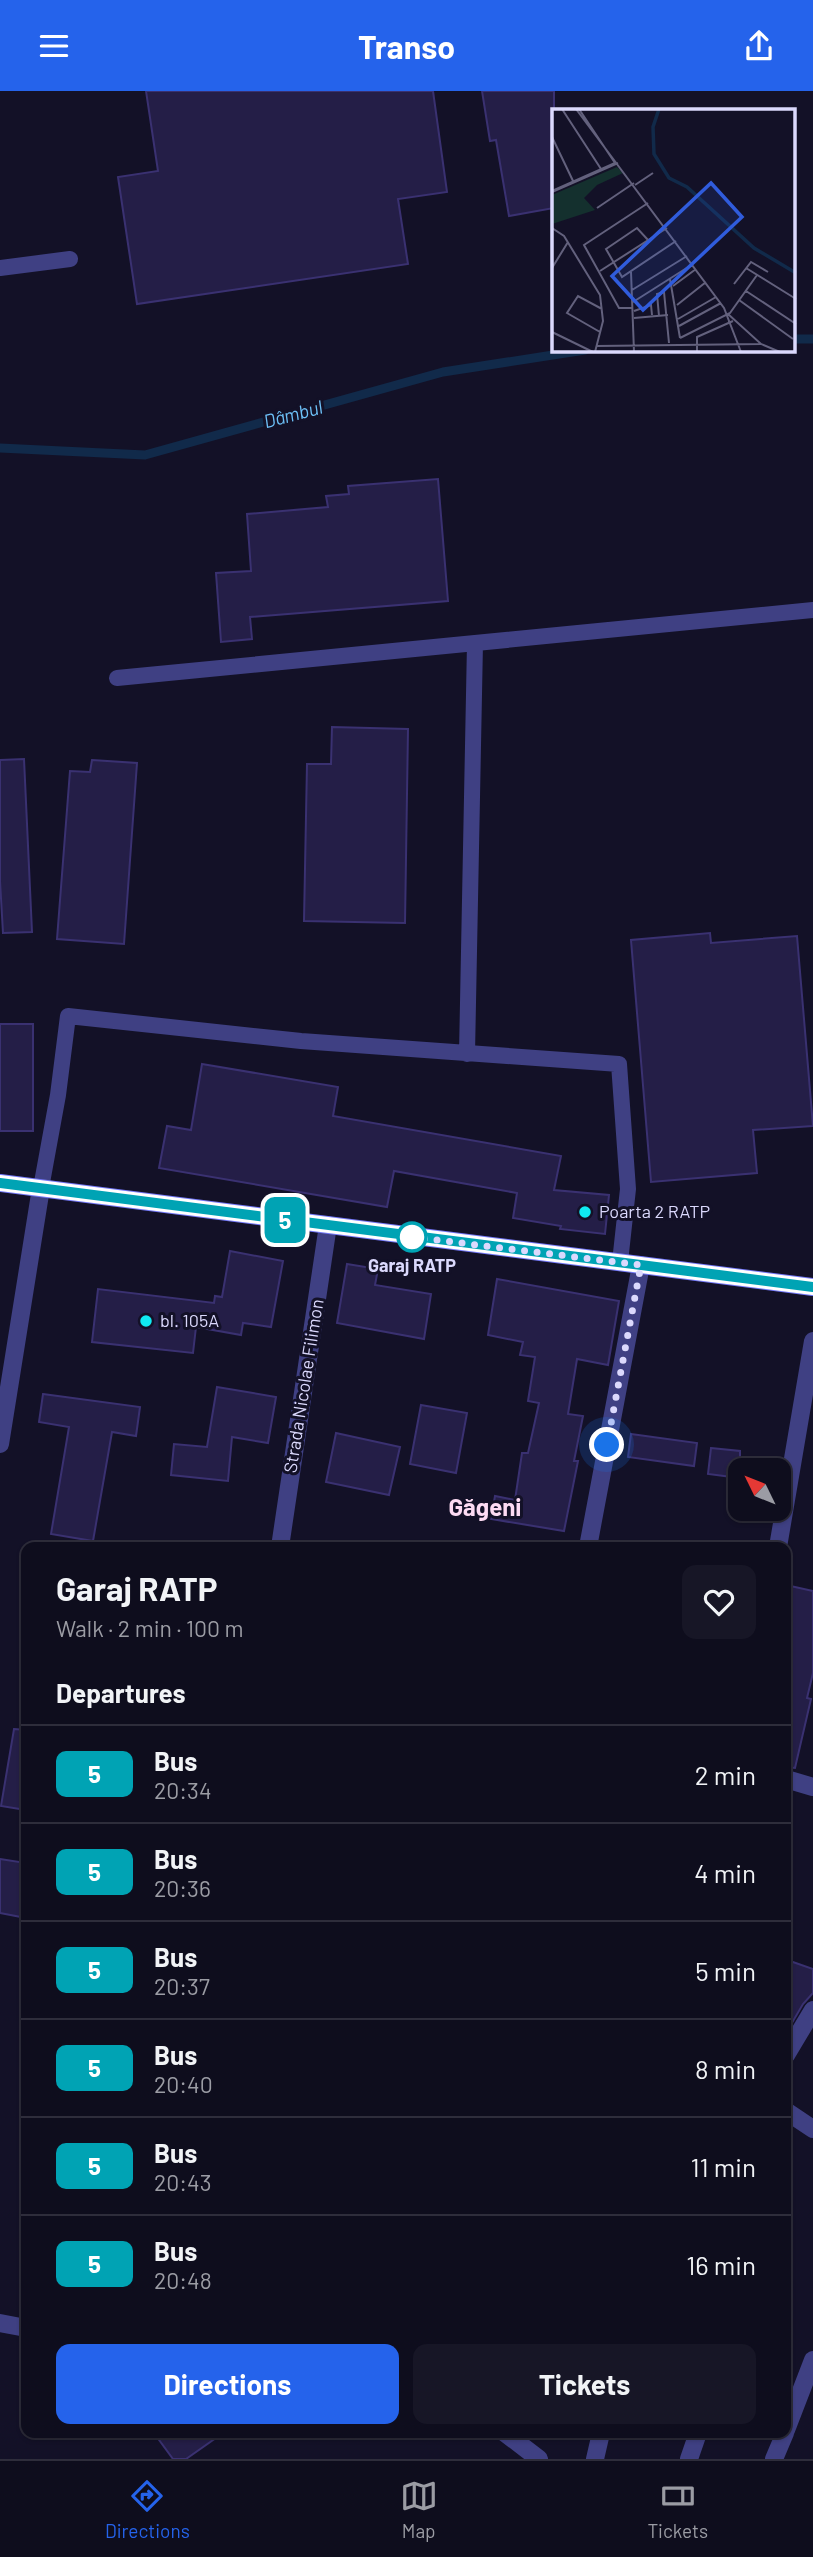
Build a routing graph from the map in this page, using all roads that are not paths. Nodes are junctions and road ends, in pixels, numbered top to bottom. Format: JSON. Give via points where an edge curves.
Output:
{"nodes":[{"id":1,"x":70,"y":259,"type":"dead end"},
{"id":2,"x":0,"y":268,"type":"edge"},
{"id":3,"x":813,"y":610,"type":"edge"},
{"id":4,"x":475,"y":643,"type":"junction"},
{"id":5,"x":117,"y":678,"type":"dead end"},
{"id":6,"x":467,"y":1054,"type":"junction"},
{"id":7,"x":0,"y":1183,"type":"edge"},
{"id":8,"x":41,"y":1188,"type":"junction"},
{"id":9,"x":328,"y":1225,"type":"junction"},
{"id":10,"x":620,"y":1262,"type":"junction"},
{"id":11,"x":641,"y":1265,"type":"junction"},
{"id":12,"x":813,"y":1287,"type":"edge"},
{"id":13,"x":813,"y":1341,"type":"edge"},
{"id":14,"x":0,"y":1444,"type":"edge"},
{"id":15,"x":281,"y":1542,"type":"edge"},
{"id":16,"x":589,"y":1542,"type":"edge"},
{"id":17,"x":779,"y":1542,"type":"edge"},
{"id":18,"x":791,"y":1780,"type":"edge"},
{"id":19,"x":813,"y":1787,"type":"edge"},
{"id":20,"x":813,"y":2010,"type":"edge"},
{"id":21,"x":791,"y":2047,"type":"edge"},
{"id":22,"x":791,"y":2114,"type":"edge"},
{"id":23,"x":813,"y":2129,"type":"edge"},
{"id":24,"x":0,"y":2323,"type":"edge"},
{"id":25,"x":21,"y":2327,"type":"edge"},
{"id":26,"x":813,"y":2360,"type":"edge"},
{"id":27,"x":791,"y":2416,"type":"edge"},
{"id":28,"x":512,"y":2438,"type":"edge"},
{"id":29,"x":600,"y":2438,"type":"edge"},
{"id":30,"x":696,"y":2438,"type":"edge"},
{"id":31,"x":782,"y":2438,"type":"edge"},
{"id":32,"x":539,"y":2459,"type":"edge"},
{"id":33,"x":595,"y":2459,"type":"edge"},
{"id":34,"x":689,"y":2459,"type":"edge"},
{"id":35,"x":774,"y":2459,"type":"edge"}],
"edges":[{"from":1,"to":2,"type":"lane"},
{"from":3,"to":4,"type":"lane"},
{"from":4,"to":5,"type":"lane"},
{"from":4,"to":6,"type":"lane"},
{"from":6,"to":8,"type":"lane","via":[[68,1016]]},
{"from":6,"to":10,"type":"lane","via":[[619,1064],[628,1189]]},
{"from":7,"to":8,"type":"main road"},
{"from":8,"to":9,"type":"main road"},
{"from":8,"to":14,"type":"street"},
{"from":9,"to":10,"type":"main road"},
{"from":9,"to":15,"type":"street","name":"Strada Nicolae Filimon"},
{"from":10,"to":11,"type":"main road"},
{"from":11,"to":12,"type":"main road"},
{"from":11,"to":16,"type":"street"},
{"from":13,"to":17,"type":"street"},
{"from":18,"to":19,"type":"street"},
{"from":20,"to":21,"type":"street"},
{"from":22,"to":23,"type":"street"},
{"from":24,"to":25,"type":"street"},
{"from":26,"to":27,"type":"street"},
{"from":28,"to":32,"type":"street"},
{"from":29,"to":33,"type":"street"},
{"from":30,"to":34,"type":"street"},
{"from":31,"to":35,"type":"street"}]}
